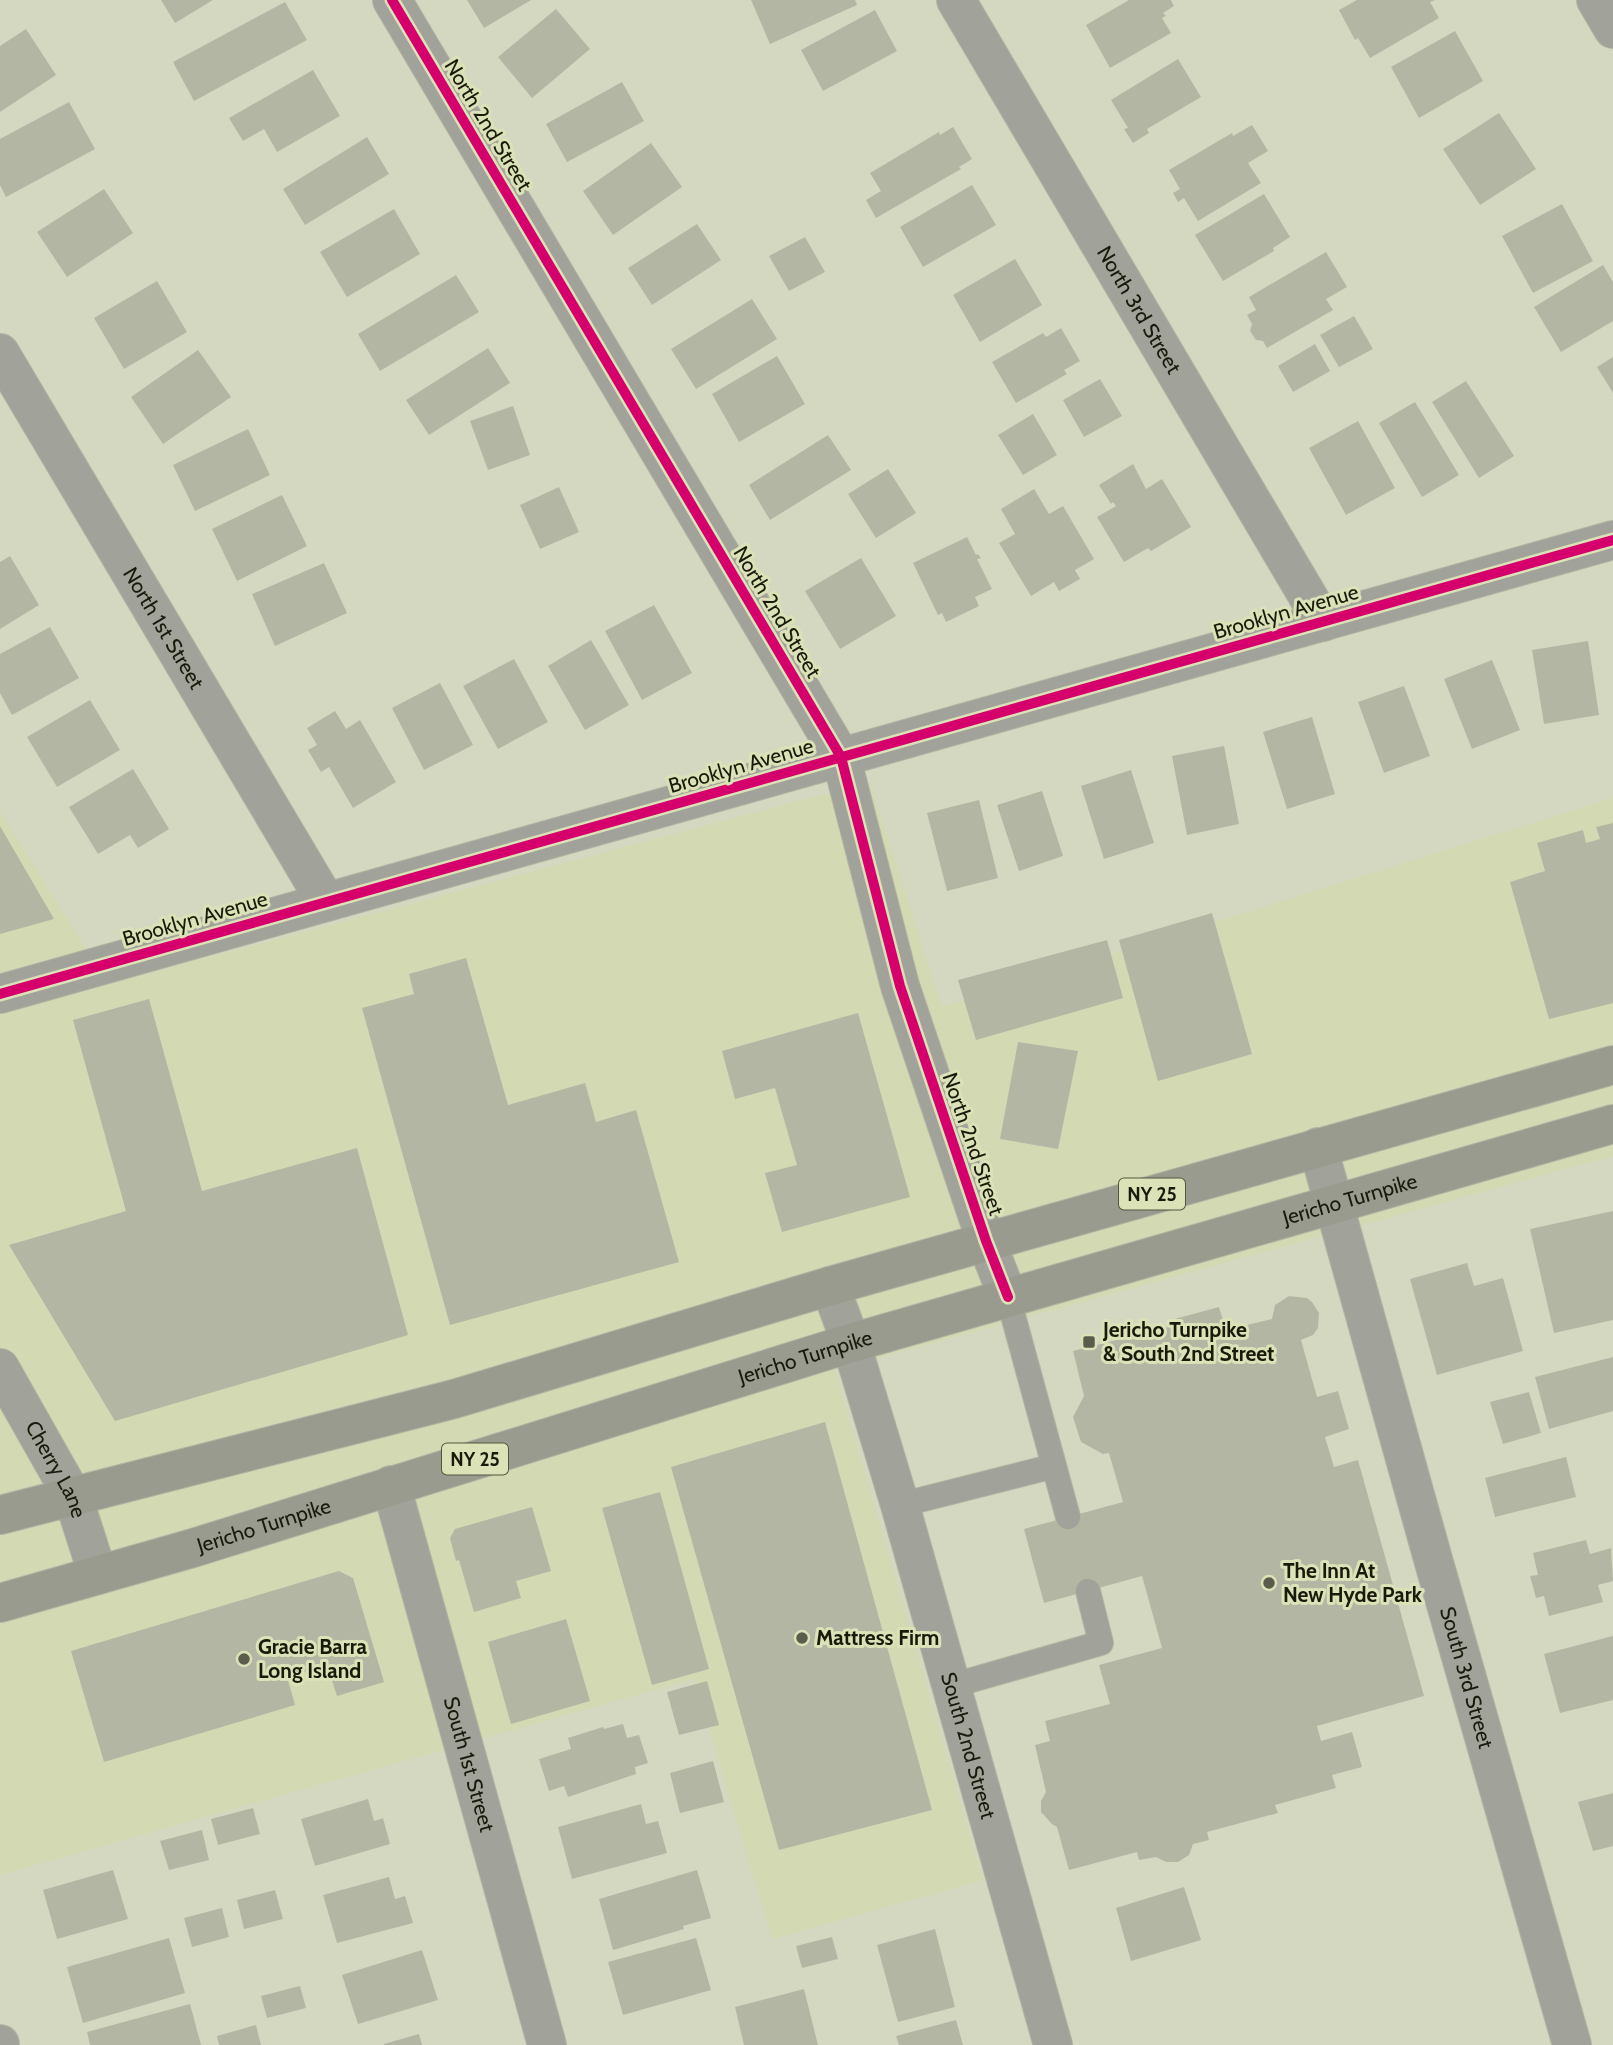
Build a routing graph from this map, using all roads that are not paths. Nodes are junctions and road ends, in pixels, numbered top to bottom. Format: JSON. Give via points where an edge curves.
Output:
{"nodes":[{"id":1,"x":392,"y":0,"type":"edge"},
{"id":2,"x":956,"y":0,"type":"edge"},
{"id":3,"x":1596,"y":0,"type":"edge"},
{"id":4,"x":1613,"y":29,"type":"edge"},
{"id":5,"x":0,"y":353,"type":"edge"},
{"id":6,"x":1613,"y":540,"type":"edge"},
{"id":7,"x":1323,"y":622,"type":"junction"},
{"id":8,"x":841,"y":757,"type":"junction"},
{"id":9,"x":326,"y":902,"type":"junction"},
{"id":10,"x":0,"y":994,"type":"edge"},
{"id":11,"x":1613,"y":1065,"type":"edge"},
{"id":12,"x":1613,"y":1124,"type":"edge"},
{"id":13,"x":1318,"y":1147,"type":"junction"},
{"id":14,"x":1334,"y":1203,"type":"junction"},
{"id":15,"x":986,"y":1241,"type":"junction"},
{"id":16,"x":830,"y":1286,"type":"junction"},
{"id":17,"x":1008,"y":1297,"type":"junction"},
{"id":18,"x":851,"y":1343,"type":"junction"},
{"id":19,"x":0,"y":1368,"type":"edge"},
{"id":20,"x":1054,"y":1466,"type":"junction"},
{"id":21,"x":391,"y":1485,"type":"junction"},
{"id":22,"x":73,"y":1497,"type":"junction"},
{"id":23,"x":900,"y":1505,"type":"junction"},
{"id":24,"x":0,"y":1515,"type":"edge"},
{"id":25,"x":1068,"y":1517,"type":"dead end"},
{"id":26,"x":98,"y":1576,"type":"junction"},
{"id":27,"x":1088,"y":1591,"type":"dead end"},
{"id":28,"x":0,"y":1603,"type":"edge"},
{"id":29,"x":951,"y":1686,"type":"junction"},
{"id":30,"x":547,"y":2045,"type":"edge"},
{"id":31,"x":1053,"y":2045,"type":"edge"},
{"id":32,"x":1572,"y":2045,"type":"edge"}],
"edges":[{"from":1,"to":8,"type":"street","name":"North 2nd Street"},
{"from":2,"to":7,"type":"street","name":"North 3rd Street"},
{"from":3,"to":4,"type":"street"},
{"from":5,"to":9,"type":"street","name":"North 1st Street"},
{"from":6,"to":7,"type":"street","name":"Brooklyn Avenue"},
{"from":7,"to":8,"type":"street","name":"Brooklyn Avenue"},
{"from":8,"to":9,"type":"street","name":"Brooklyn Avenue"},
{"from":8,"to":15,"type":"street","name":"North 2nd Street","via":[[900,986]]},
{"from":9,"to":10,"type":"street","name":"Brooklyn Avenue"},
{"from":11,"to":13,"type":"main road","number":"NY 25"},
{"from":12,"to":14,"type":"main road","name":"Jericho Turnpike","number":"NY 25"},
{"from":13,"to":14,"type":"street","name":"South 3rd Street"},
{"from":13,"to":15,"type":"main road","number":"NY 25"},
{"from":14,"to":17,"type":"main road","name":"Jericho Turnpike","number":"NY 25"},
{"from":14,"to":32,"type":"street","name":"South 3rd Street"},
{"from":15,"to":16,"type":"main road","number":"NY 25"},
{"from":15,"to":17,"type":"street","name":"North 2nd Street"},
{"from":16,"to":18,"type":"street","name":"South 2nd Street"},
{"from":16,"to":22,"type":"main road","number":"NY 25","via":[[454,1399]]},
{"from":17,"to":18,"type":"main road","name":"Jericho Turnpike","number":"NY 25"},
{"from":17,"to":20,"type":"lane"},
{"from":18,"to":21,"type":"main road","name":"Jericho Turnpike","number":"NY 25"},
{"from":18,"to":23,"type":"street","name":"South 2nd Street"},
{"from":19,"to":22,"type":"street","name":"Cherry Lane"},
{"from":20,"to":23,"type":"lane"},
{"from":20,"to":25,"type":"lane"},
{"from":21,"to":26,"type":"main road","name":"Jericho Turnpike","number":"NY 25"},
{"from":21,"to":30,"type":"street","name":"South 1st Street"},
{"from":22,"to":24,"type":"main road","number":"NY 25"},
{"from":22,"to":26,"type":"street","name":"Cherry Lane"},
{"from":23,"to":29,"type":"street","name":"South 2nd Street"},
{"from":26,"to":28,"type":"main road","name":"Jericho Turnpike","number":"NY 25"},
{"from":27,"to":29,"type":"lane","via":[[1101,1643]]},
{"from":29,"to":31,"type":"street","name":"South 2nd Street"}]}
